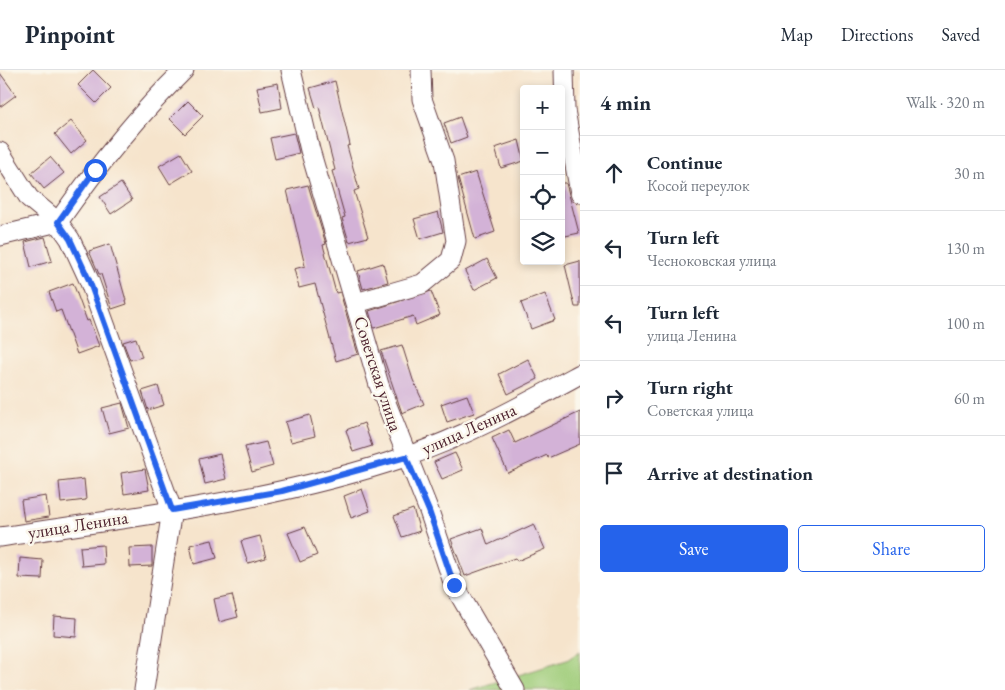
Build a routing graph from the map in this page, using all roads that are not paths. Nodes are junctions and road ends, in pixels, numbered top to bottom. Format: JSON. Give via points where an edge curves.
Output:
{"nodes":[{"id":1,"x":184,"y":70,"type":"edge"},
{"id":2,"x":291,"y":70,"type":"edge"},
{"id":3,"x":421,"y":70,"type":"edge"},
{"id":4,"x":564,"y":70,"type":"edge"},
{"id":5,"x":0,"y":152,"type":"edge"},
{"id":6,"x":580,"y":193,"type":"edge"},
{"id":7,"x":58,"y":222,"type":"junction"},
{"id":8,"x":0,"y":236,"type":"edge"},
{"id":9,"x":356,"y":304,"type":"junction"},
{"id":10,"x":580,"y":374,"type":"edge"},
{"id":11,"x":406,"y":457,"type":"junction"},
{"id":12,"x":172,"y":510,"type":"junction"},
{"id":13,"x":0,"y":537,"type":"edge"},
{"id":14,"x":144,"y":690,"type":"edge"},
{"id":15,"x":515,"y":690,"type":"edge"}],
"edges":[{"from":1,"to":7,"type":"street","via":[[142,112]]},
{"from":2,"to":9,"type":"street","name":"Советская улица","via":[[310,150]]},
{"from":3,"to":9,"type":"street","via":[[422,99],[444,161],[456,241],[451,260],[422,284]]},
{"from":4,"to":6,"type":"street","via":[[565,110]]},
{"from":5,"to":7,"type":"street","via":[[30,198]]},
{"from":7,"to":8,"type":"street"},
{"from":7,"to":12,"type":"street","via":[[70,239],[89,280]]},
{"from":9,"to":11,"type":"street","name":"Советская улица","via":[[379,384]]},
{"from":10,"to":11,"type":"street","name":"улица Ленина","via":[[495,420]]},
{"from":11,"to":12,"type":"street","name":"улица Ленина","via":[[282,491]]},
{"from":11,"to":15,"type":"street","name":"Советская улица","via":[[429,511],[454,585]]},
{"from":12,"to":13,"type":"street","name":"улица Ленина"},
{"from":12,"to":14,"type":"street"}]}
